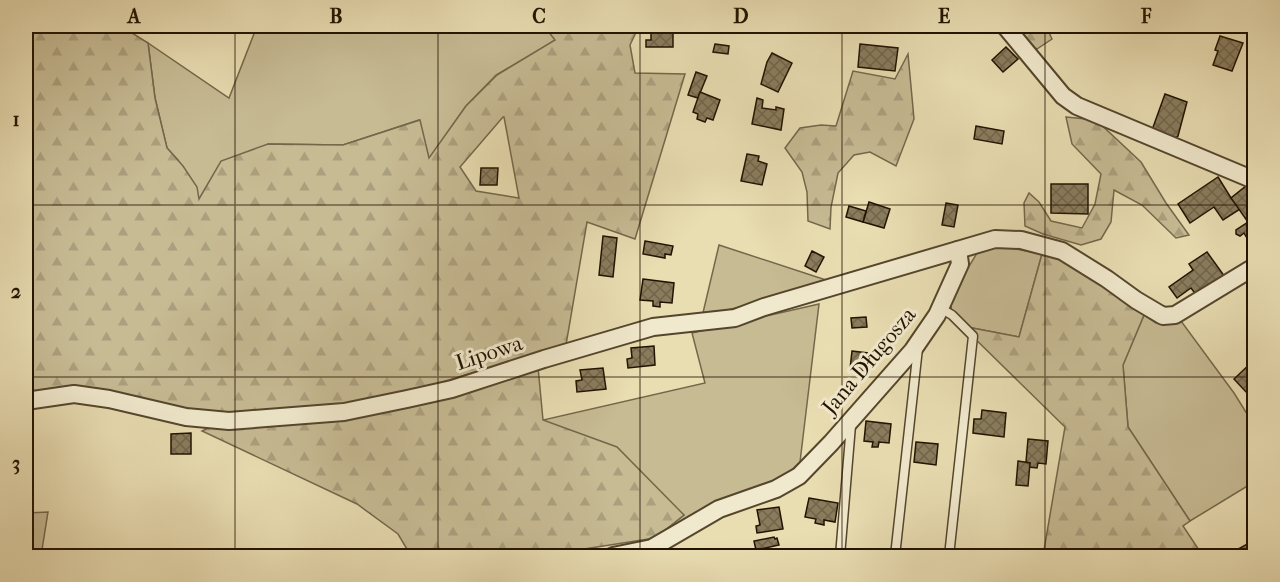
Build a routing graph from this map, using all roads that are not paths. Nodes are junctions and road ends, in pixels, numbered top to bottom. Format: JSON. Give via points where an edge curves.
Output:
{"nodes":[{"id":1,"x":1005,"y":26,"type":"edge"},
{"id":2,"x":1254,"y":180,"type":"edge"},
{"id":3,"x":958,"y":250,"type":"junction"},
{"id":4,"x":1254,"y":267,"type":"edge"},
{"id":5,"x":940,"y":308,"type":"junction"},
{"id":6,"x":919,"y":340,"type":"junction"},
{"id":7,"x":26,"y":401,"type":"edge"},
{"id":8,"x":851,"y":420,"type":"junction"},
{"id":9,"x":612,"y":556,"type":"edge"},
{"id":10,"x":840,"y":556,"type":"edge"},
{"id":11,"x":895,"y":556,"type":"edge"},
{"id":12,"x":949,"y":556,"type":"edge"}],
"edges":[{"from":1,"to":2,"type":"street","via":[[1063,96],[1077,106]]},
{"from":3,"to":4,"type":"street","via":[[995,239],[1021,240],[1062,251],[1163,316],[1175,315]]},
{"from":3,"to":5,"type":"street","name":"Jana Długosza","via":[[960,264]]},
{"from":3,"to":7,"type":"street","name":"Lipowa","via":[[735,318],[653,327],[452,389],[344,412],[229,421],[186,417],[74,394]]},
{"from":5,"to":6,"type":"street","name":"Jana Długosza"},
{"from":5,"to":12,"type":"lane","via":[[973,336]]},
{"from":6,"to":8,"type":"street","name":"Jana Długosza"},
{"from":6,"to":11,"type":"lane"},
{"from":8,"to":9,"type":"street","name":"Jana Długosza","via":[[799,476],[776,489],[719,509],[651,548]]},
{"from":8,"to":10,"type":"lane"}]}
